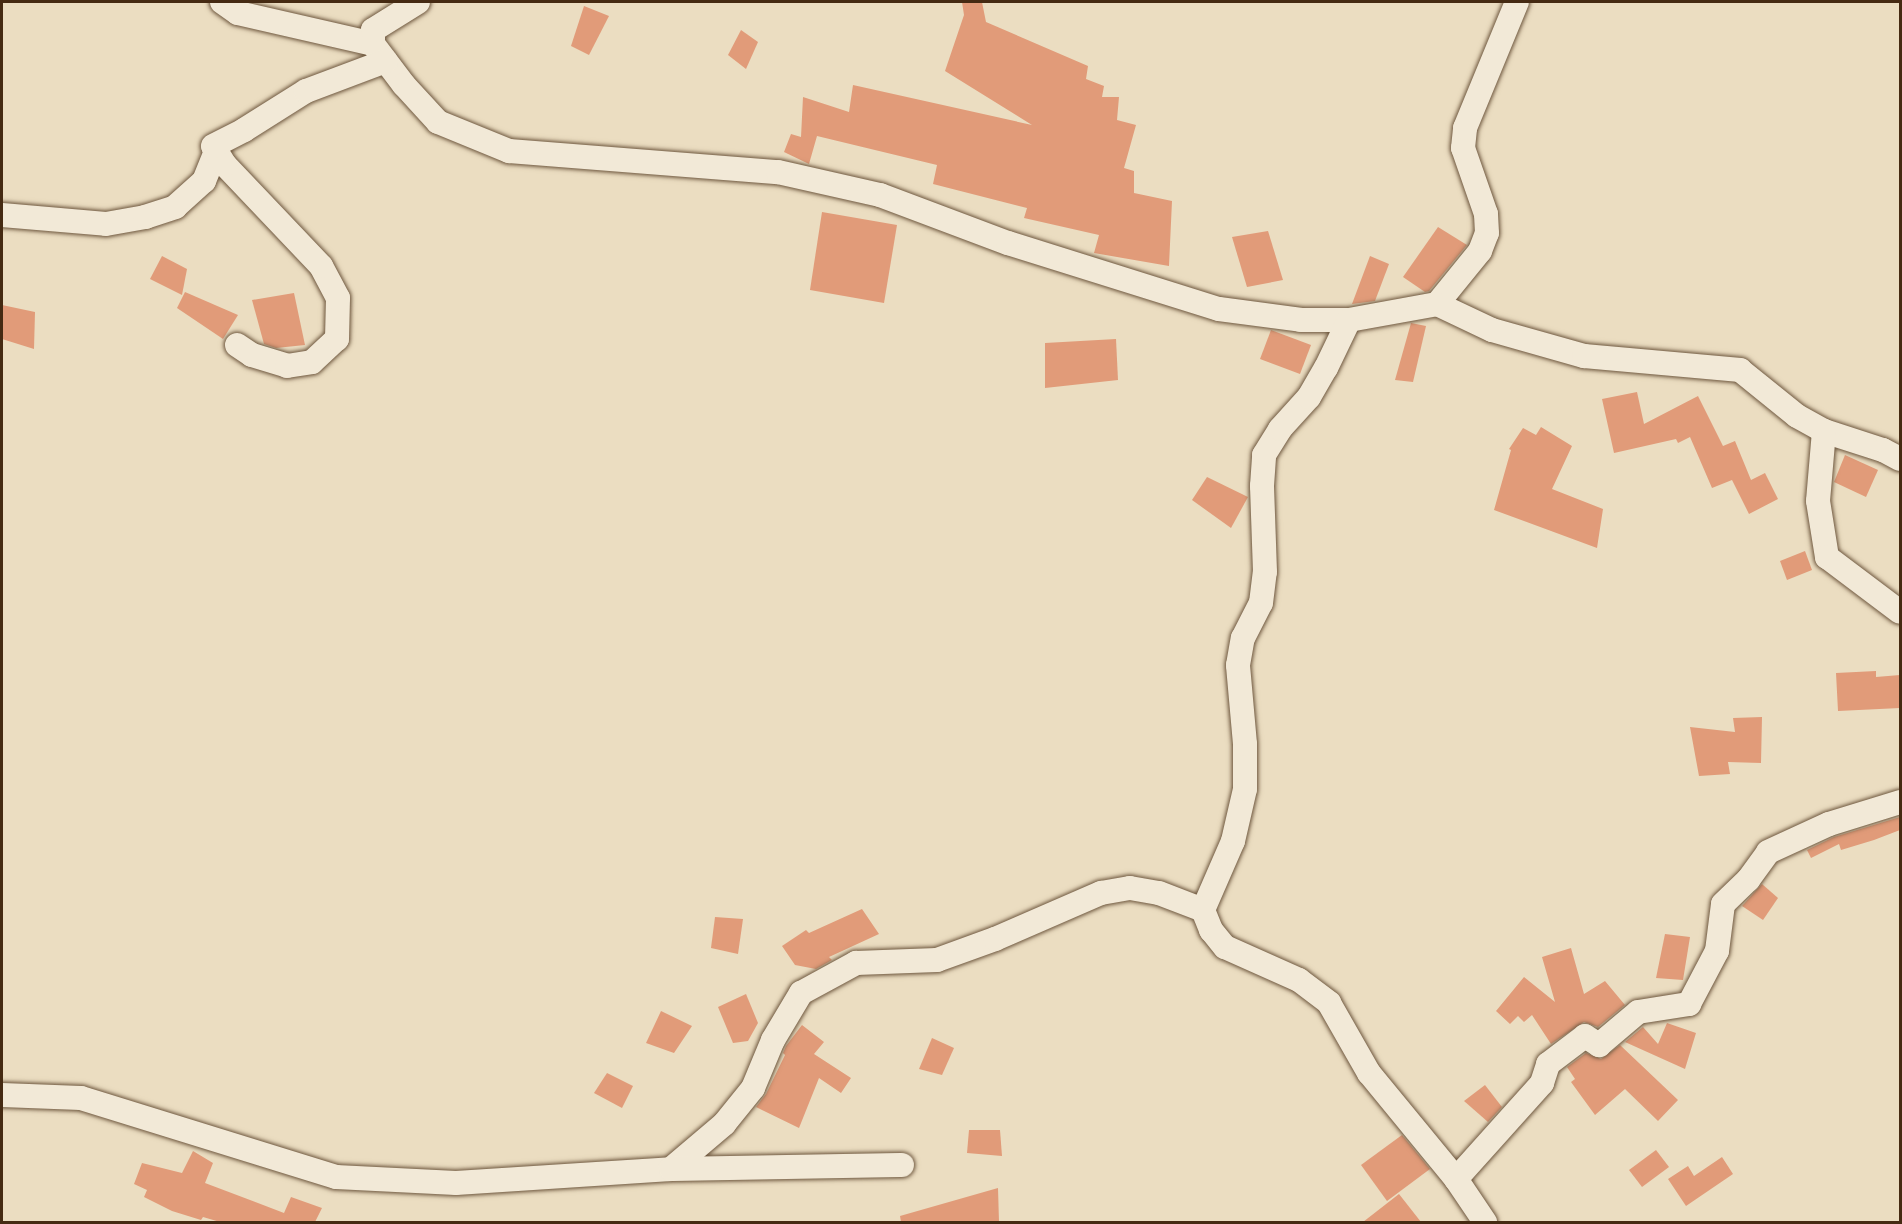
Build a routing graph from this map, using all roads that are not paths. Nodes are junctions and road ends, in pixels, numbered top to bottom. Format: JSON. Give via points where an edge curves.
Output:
{"nodes":[{"id":1,"x":222,"y":2,"type":"edge"},
{"id":2,"x":418,"y":2,"type":"edge"},
{"id":3,"x":1517,"y":2,"type":"edge"},
{"id":4,"x":380,"y":53,"type":"junction"},
{"id":5,"x":216,"y":151,"type":"junction"},
{"id":6,"x":2,"y":215,"type":"edge"},
{"id":7,"x":1437,"y":304,"type":"junction"},
{"id":8,"x":1349,"y":320,"type":"junction"},
{"id":9,"x":237,"y":345,"type":"dead end"},
{"id":10,"x":1824,"y":431,"type":"junction"},
{"id":11,"x":1900,"y":459,"type":"edge"},
{"id":12,"x":1900,"y":612,"type":"edge"},
{"id":13,"x":1900,"y":802,"type":"edge"},
{"id":14,"x":1203,"y":910,"type":"junction"},
{"id":15,"x":2,"y":1095,"type":"edge"},
{"id":16,"x":902,"y":1165,"type":"dead end"},
{"id":17,"x":671,"y":1169,"type":"junction"},
{"id":18,"x":1456,"y":1179,"type":"junction"},
{"id":19,"x":1485,"y":1222,"type":"edge"}],
"edges":[{"from":1,"to":4,"type":"street","via":[[238,13]]},
{"from":2,"to":4,"type":"street","via":[[373,30]]},
{"from":3,"to":7,"type":"street","via":[[1465,128],[1463,148],[1486,214],[1487,233],[1480,251]]},
{"from":4,"to":5,"type":"street","via":[[213,146]]},
{"from":4,"to":8,"type":"street","via":[[438,122],[509,151],[778,172],[879,195],[1008,243],[1219,309],[1301,320]]},
{"from":5,"to":6,"type":"street","via":[[204,181],[175,207],[145,217],[106,224]]},
{"from":5,"to":9,"type":"street","via":[[321,266],[338,298],[337,339],[312,362],[287,366],[252,355]]},
{"from":7,"to":8,"type":"street"},
{"from":7,"to":10,"type":"street","via":[[1492,330],[1584,356],[1740,370],[1797,416]]},
{"from":8,"to":14,"type":"street","via":[[1309,397],[1280,429],[1264,455],[1265,572],[1261,603],[1243,638],[1238,665],[1245,789],[1233,841]]},
{"from":10,"to":11,"type":"street"},
{"from":10,"to":12,"type":"street","via":[[1818,501],[1827,557]]},
{"from":13,"to":18,"type":"street","via":[[1829,824],[1768,852],[1724,904],[1717,951],[1689,1004],[1638,1012],[1599,1045],[1585,1036],[1548,1064],[1542,1083]]},
{"from":14,"to":17,"type":"street","via":[[1159,893],[1130,888],[1101,893],[937,960],[856,963],[801,993],[772,1040],[753,1088],[724,1124]]},
{"from":14,"to":18,"type":"street","via":[[1211,930],[1226,947],[1299,980],[1329,1003],[1369,1073]]},
{"from":15,"to":17,"type":"street","via":[[81,1098],[336,1177],[456,1183]]},
{"from":16,"to":17,"type":"street"},
{"from":18,"to":19,"type":"street"}]}
